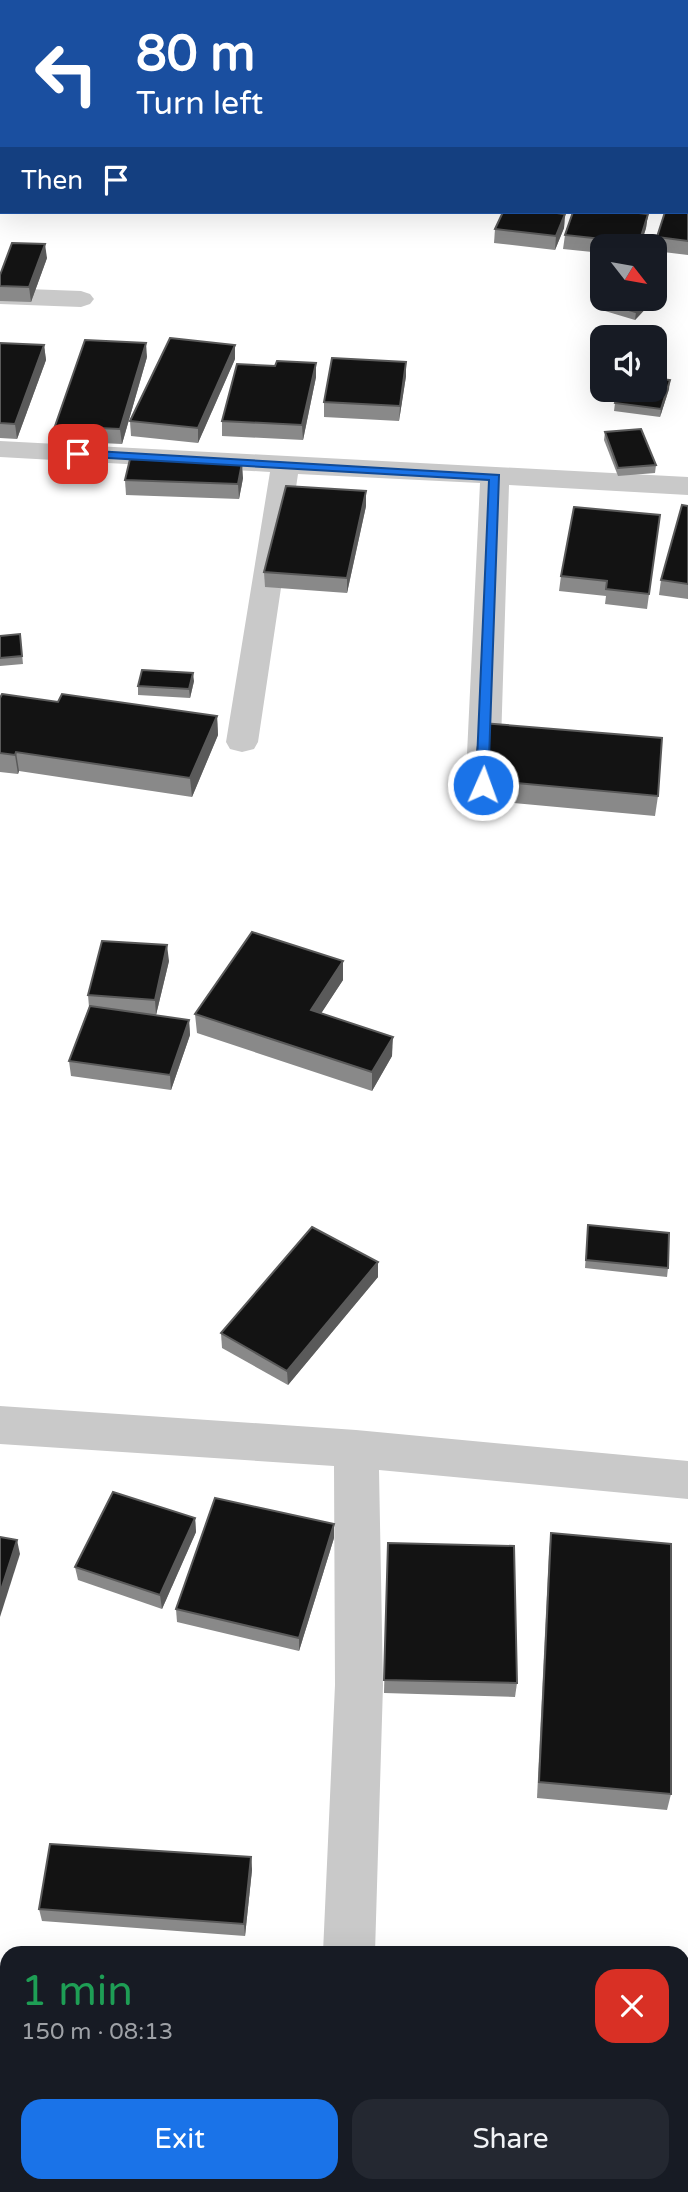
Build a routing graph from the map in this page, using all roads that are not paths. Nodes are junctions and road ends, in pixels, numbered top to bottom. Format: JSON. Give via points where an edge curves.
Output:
{"nodes":[{"id":1,"x":0,"y":296,"type":"edge"},
{"id":2,"x":81,"y":299,"type":"dead end"},
{"id":3,"x":0,"y":449,"type":"edge"},
{"id":4,"x":285,"y":466,"type":"junction"},
{"id":5,"x":495,"y":477,"type":"junction"},
{"id":6,"x":688,"y":486,"type":"edge"},
{"id":7,"x":242,"y":742,"type":"dead end"},
{"id":8,"x":483,"y":785,"type":"edge"},
{"id":9,"x":0,"y":1425,"type":"edge"},
{"id":10,"x":356,"y":1449,"type":"junction"},
{"id":11,"x":688,"y":1480,"type":"edge"},
{"id":12,"x":349,"y":1946,"type":"edge"}],
"edges":[{"from":1,"to":2,"type":"street"},
{"from":3,"to":4,"type":"street"},
{"from":4,"to":5,"type":"street"},
{"from":4,"to":7,"type":"street"},
{"from":5,"to":6,"type":"street"},
{"from":5,"to":8,"type":"street"},
{"from":9,"to":10,"type":"street"},
{"from":10,"to":11,"type":"street"},
{"from":10,"to":12,"type":"street","via":[[359,1685]]}]}
